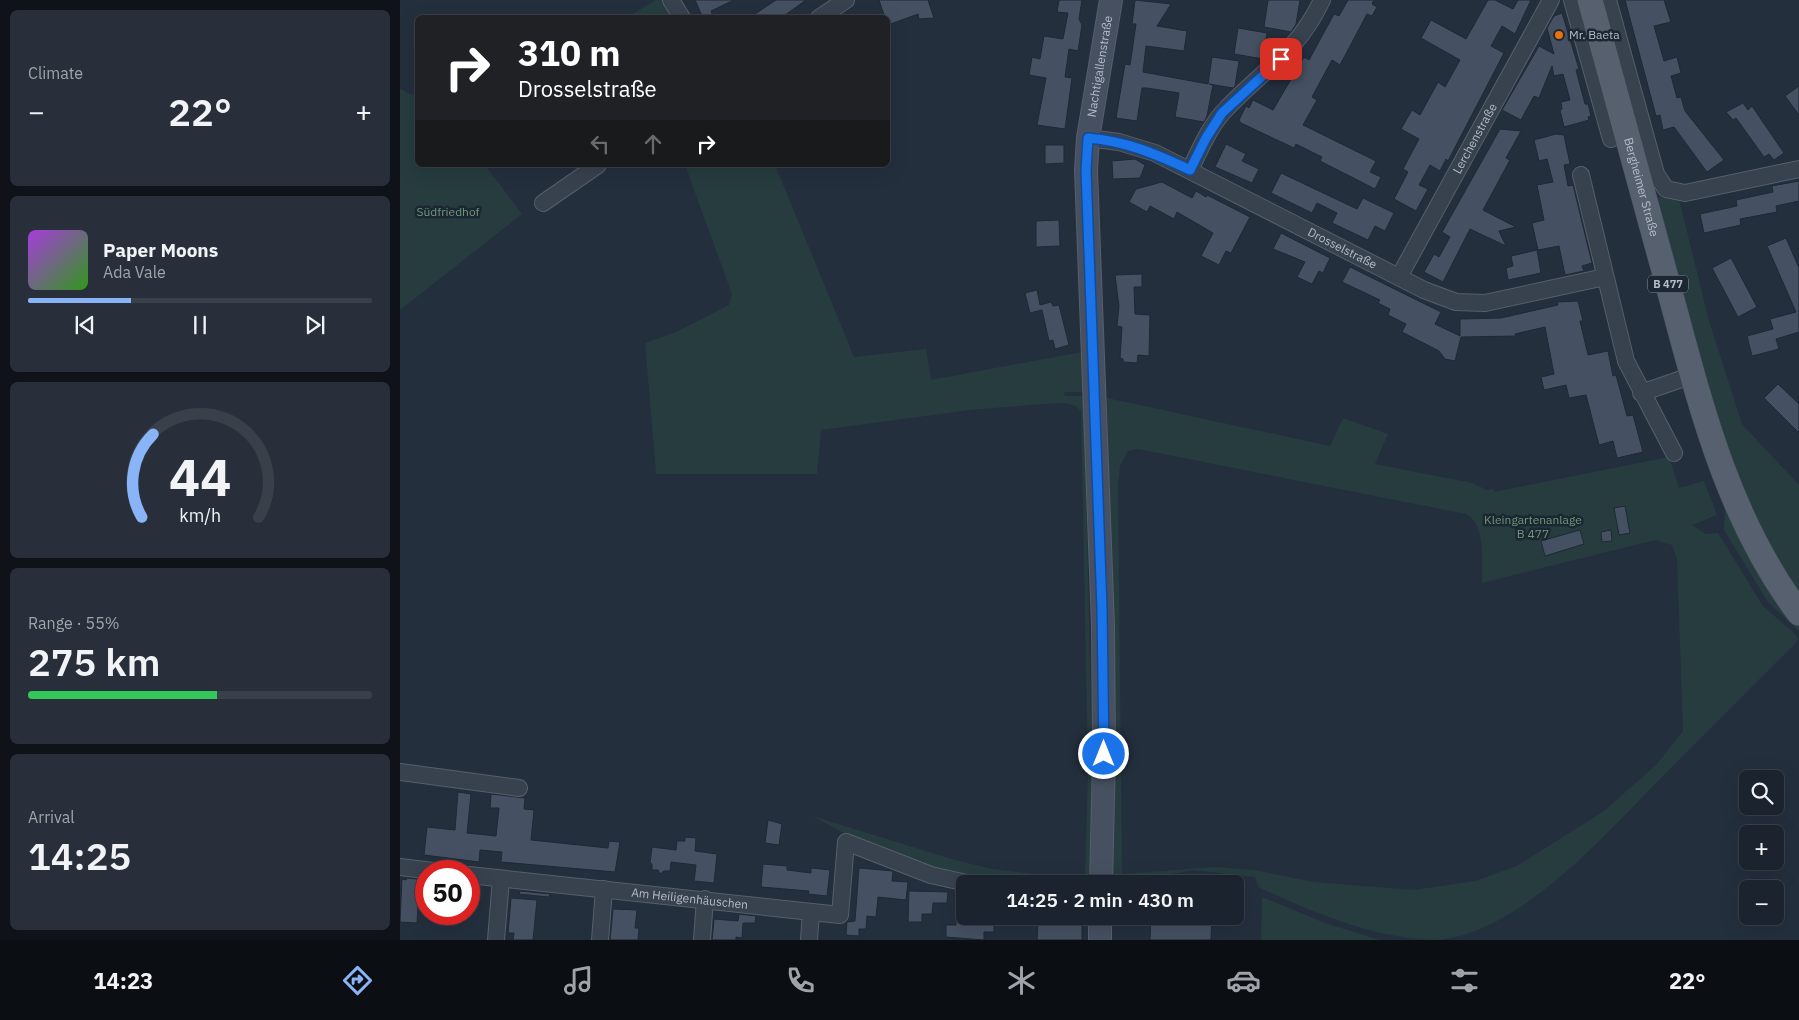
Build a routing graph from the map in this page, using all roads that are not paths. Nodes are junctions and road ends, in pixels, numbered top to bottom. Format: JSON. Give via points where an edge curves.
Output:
{"nodes":[{"id":1,"x":671,"y":0,"type":"edge"},
{"id":2,"x":846,"y":0,"type":"edge"},
{"id":3,"x":1110,"y":0,"type":"edge"},
{"id":4,"x":1322,"y":0,"type":"edge"},
{"id":5,"x":1551,"y":0,"type":"edge"},
{"id":6,"x":1572,"y":0,"type":"edge"},
{"id":7,"x":1590,"y":0,"type":"edge"},
{"id":8,"x":1608,"y":0,"type":"edge"},
{"id":9,"x":680,"y":15,"type":"edge"},
{"id":10,"x":824,"y":15,"type":"edge"},
{"id":11,"x":1088,"y":138,"type":"junction"},
{"id":12,"x":1611,"y":139,"type":"dead end"},
{"id":13,"x":595,"y":167,"type":"edge"},
{"id":14,"x":1799,"y":169,"type":"edge"},
{"id":15,"x":1190,"y":170,"type":"junction"},
{"id":16,"x":1581,"y":175,"type":"dead end"},
{"id":17,"x":543,"y":203,"type":"dead end"},
{"id":18,"x":1399,"y":277,"type":"junction"},
{"id":19,"x":1605,"y":277,"type":"junction"},
{"id":20,"x":1693,"y":375,"type":"junction"},
{"id":21,"x":1641,"y":393,"type":"junction"},
{"id":22,"x":1674,"y":453,"type":"dead end"},
{"id":23,"x":1799,"y":613,"type":"edge"},
{"id":24,"x":400,"y":772,"type":"edge"},
{"id":25,"x":519,"y":788,"type":"dead end"},
{"id":26,"x":400,"y":868,"type":"edge"},
{"id":27,"x":415,"y":869,"type":"edge"},
{"id":28,"x":1101,"y":875,"type":"edge"},
{"id":29,"x":480,"y":876,"type":"edge"},
{"id":30,"x":501,"y":879,"type":"junction"},
{"id":31,"x":956,"y":881,"type":"edge"},
{"id":32,"x":604,"y":889,"type":"junction"},
{"id":33,"x":705,"y":900,"type":"junction"},
{"id":34,"x":811,"y":912,"type":"junction"},
{"id":35,"x":1100,"y":925,"type":"edge"},
{"id":36,"x":496,"y":940,"type":"edge"},
{"id":37,"x":600,"y":940,"type":"edge"},
{"id":38,"x":702,"y":940,"type":"edge"},
{"id":39,"x":809,"y":940,"type":"edge"},
{"id":40,"x":1100,"y":940,"type":"edge"}],
"edges":[{"from":1,"to":9,"type":"street"},
{"from":2,"to":10,"type":"street"},
{"from":3,"to":11,"type":"main road","name":"Nachtigallenstraße"},
{"from":4,"to":15,"type":"street","via":[[1312,21],[1293,46],[1222,113]]},
{"from":5,"to":18,"type":"street","name":"Lerchenstraße"},
{"from":6,"to":12,"type":"street","name":"Bergheimer Straße"},
{"from":7,"to":20,"type":"main road","name":"Bergheimer Straße","number":"B 477"},
{"from":8,"to":14,"type":"street","name":"Bergheimer Straße","via":[[1658,180],[1671,191],[1685,193]]},
{"from":11,"to":15,"type":"street","name":"Drosselstraße","via":[[1143,148]]},
{"from":11,"to":28,"type":"main road","name":"Nachtigallenstraße","via":[[1086,170],[1103,626]]},
{"from":13,"to":17,"type":"street"},
{"from":15,"to":18,"type":"street","name":"Drosselstraße"},
{"from":16,"to":19,"type":"street"},
{"from":18,"to":19,"type":"street","name":"Drosselstraße","via":[[1456,302],[1485,303]]},
{"from":19,"to":21,"type":"street","via":[[1626,360]]},
{"from":20,"to":21,"type":"street"},
{"from":20,"to":23,"type":"main road","name":"Bergheimer Straße","number":"B 477","via":[[1716,453],[1741,516],[1776,580]]},
{"from":21,"to":22,"type":"street"},
{"from":24,"to":25,"type":"street"},
{"from":26,"to":27,"type":"street"},
{"from":29,"to":30,"type":"street","name":"Am Heiligenhäuschen"},
{"from":30,"to":32,"type":"street","name":"Am Heiligenhäuschen"},
{"from":30,"to":36,"type":"street"},
{"from":31,"to":34,"type":"street","name":"Am Heiligenhäuschen","via":[[931,875],[846,842],[840,915]]},
{"from":32,"to":33,"type":"street","name":"Am Heiligenhäuschen"},
{"from":32,"to":37,"type":"street"},
{"from":33,"to":34,"type":"street","name":"Am Heiligenhäuschen"},
{"from":33,"to":38,"type":"street"},
{"from":34,"to":39,"type":"street"},
{"from":35,"to":40,"type":"main road"}]}
